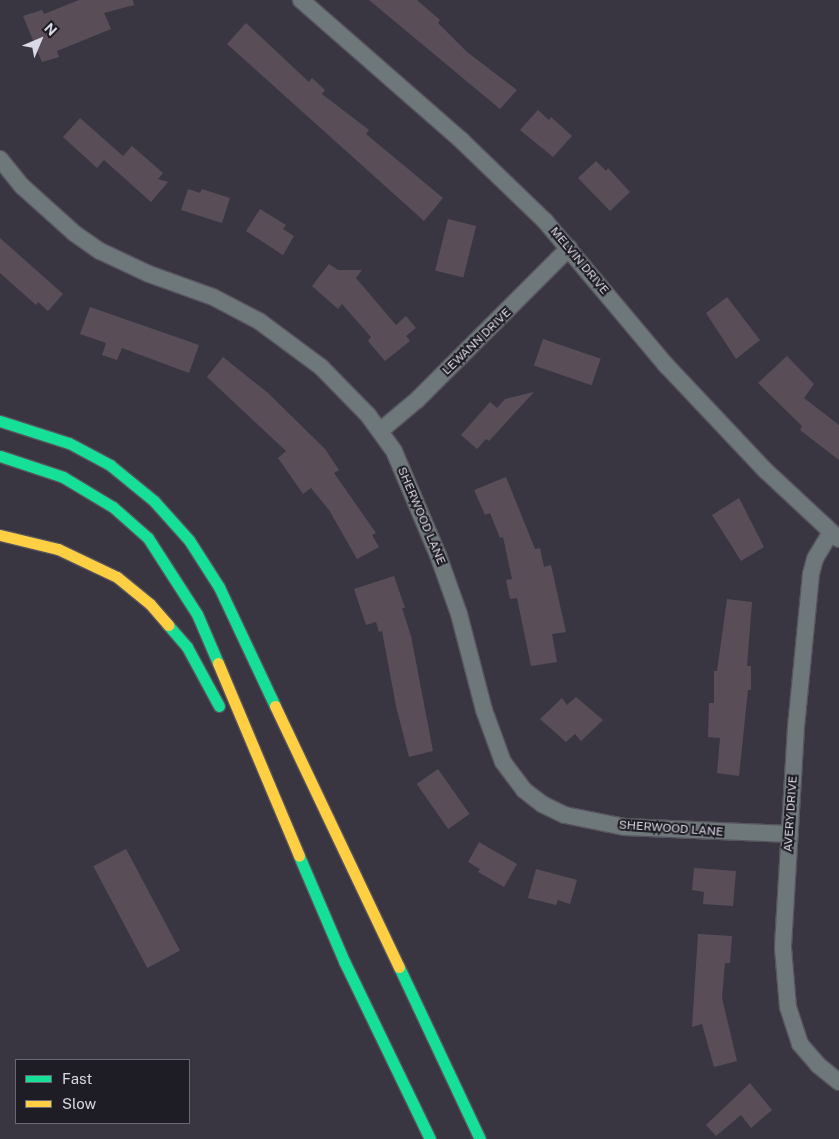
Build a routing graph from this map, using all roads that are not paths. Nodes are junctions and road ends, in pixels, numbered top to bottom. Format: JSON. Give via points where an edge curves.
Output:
{"nodes":[{"id":1,"x":301,"y":0,"type":"edge"},
{"id":2,"x":0,"y":159,"type":"edge"},
{"id":3,"x":569,"y":248,"type":"junction"},
{"id":4,"x":0,"y":421,"type":"edge"},
{"id":5,"x":380,"y":431,"type":"junction"},
{"id":6,"x":0,"y":456,"type":"edge"},
{"id":7,"x":0,"y":535,"type":"edge"},
{"id":8,"x":835,"y":535,"type":"edge"},
{"id":9,"x":225,"y":717,"type":"dead end"},
{"id":10,"x":234,"y":734,"type":"dead end"},
{"id":11,"x":292,"y":833,"type":"junction"},
{"id":12,"x":790,"y":834,"type":"junction"},
{"id":13,"x":839,"y":1082,"type":"edge"},
{"id":14,"x":460,"y":1094,"type":"junction"},
{"id":15,"x":431,"y":1139,"type":"edge"},
{"id":16,"x":471,"y":1139,"type":"edge"},
{"id":17,"x":480,"y":1139,"type":"edge"}],
"edges":[{"from":1,"to":3,"type":"street","name":"MELVIN DRIVE","via":[[461,140]]},
{"from":2,"to":5,"type":"street","name":"SHERWOOD LANE","via":[[23,187],[74,233],[100,251],[213,297],[259,320],[321,367]]},
{"from":3,"to":5,"type":"street","name":"LEWANN DRIVE","via":[[458,361]]},
{"from":3,"to":8,"type":"street","name":"MELVIN DRIVE","via":[[666,365],[765,470]]},
{"from":4,"to":14,"type":"highway","via":[[69,443],[110,465],[154,501],[189,540],[219,587]]},
{"from":5,"to":12,"type":"street","name":"SHERWOOD LANE","via":[[394,451],[438,555],[459,614],[484,710],[503,762],[524,790],[542,804],[565,815],[624,827]]},
{"from":6,"to":11,"type":"highway","via":[[62,477],[113,507],[148,538],[197,614]]},
{"from":7,"to":9,"type":"highway","via":[[58,550],[117,578],[150,604],[187,647]]},
{"from":8,"to":12,"type":"street","name":"AVERY DRIVE","via":[[815,559],[811,574]]},
{"from":10,"to":11,"type":"highway"},
{"from":11,"to":15,"type":"highway","via":[[344,961]]},
{"from":12,"to":13,"type":"street","name":"AVERY DRIVE","via":[[782,948],[788,1008],[800,1044]]},
{"from":14,"to":16,"type":"highway"},
{"from":14,"to":17,"type":"highway"}]}
